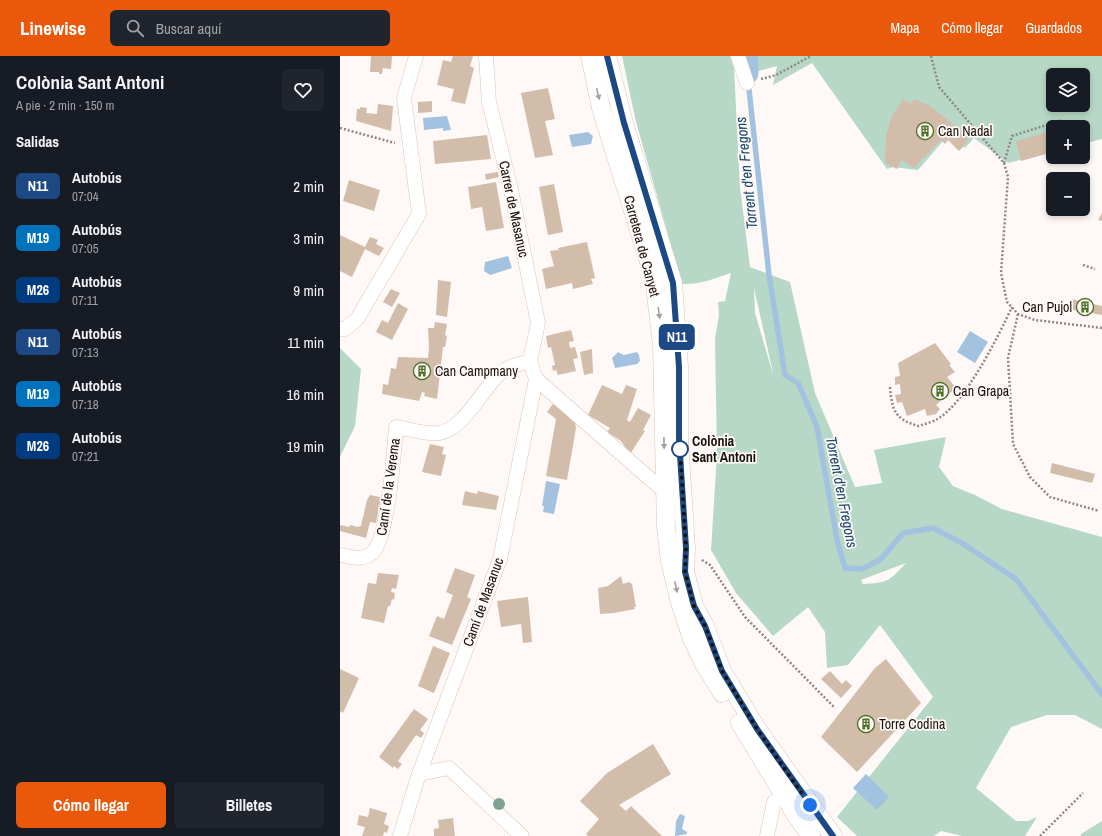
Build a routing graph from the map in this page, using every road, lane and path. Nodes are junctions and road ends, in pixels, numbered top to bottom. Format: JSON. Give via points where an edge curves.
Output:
{"nodes":[{"id":1,"x":416,"y":56,"type":"edge"},
{"id":2,"x":486,"y":56,"type":"edge"},
{"id":3,"x":590,"y":56,"type":"edge"},
{"id":4,"x":607,"y":56,"type":"edge"},
{"id":5,"x":738,"y":56,"type":"edge"},
{"id":6,"x":810,"y":56,"type":"edge"},
{"id":7,"x":932,"y":56,"type":"edge"},
{"id":8,"x":747,"y":83,"type":"joint"},
{"id":9,"x":1046,"y":125,"type":"edge"},
{"id":10,"x":340,"y":128,"type":"edge"},
{"id":11,"x":410,"y":148,"type":"junction"},
{"id":12,"x":1004,"y":163,"type":"junction"},
{"id":13,"x":1084,"y":265,"type":"dead end"},
{"id":14,"x":1095,"y":269,"type":"dead end"},
{"id":15,"x":1012,"y":307,"type":"junction"},
{"id":16,"x":1018,"y":314,"type":"junction"},
{"id":17,"x":1102,"y":328,"type":"edge"},
{"id":18,"x":340,"y":329,"type":"edge"},
{"id":19,"x":530,"y":361,"type":"junction"},
{"id":20,"x":536,"y":379,"type":"junction"},
{"id":21,"x":890,"y":387,"type":"dead end"},
{"id":22,"x":665,"y":492,"type":"junction"},
{"id":23,"x":1099,"y":511,"type":"dead end"},
{"id":24,"x":686,"y":548,"type":"junction"},
{"id":25,"x":340,"y":555,"type":"edge"},
{"id":26,"x":685,"y":572,"type":"junction"},
{"id":27,"x":835,"y":708,"type":"dead end"},
{"id":28,"x":757,"y":729,"type":"junction"},
{"id":29,"x":419,"y":774,"type":"junction"},
{"id":30,"x":1083,"y":793,"type":"dead end"},
{"id":31,"x":784,"y":795,"type":"junction"},
{"id":32,"x":400,"y":836,"type":"edge"},
{"id":33,"x":522,"y":836,"type":"edge"},
{"id":34,"x":767,"y":836,"type":"edge"},
{"id":35,"x":811,"y":836,"type":"edge"},
{"id":36,"x":822,"y":836,"type":"edge"},
{"id":37,"x":833,"y":836,"type":"edge"},
{"id":38,"x":1040,"y":836,"type":"edge"}],
"edges":[{"from":1,"to":11,"type":"street","via":[[404,98]]},
{"from":2,"to":19,"type":"street","name":"Carrer de Masanuc","via":[[489,102],[510,185],[538,322]]},
{"from":3,"to":22,"type":"street","name":"Carretera de Canyet","one_way":true,"via":[[601,108],[654,278],[662,344]]},
{"from":4,"to":24,"type":"street","name":"Carretera de Canyet","via":[[624,123],[673,283]]},
{"from":5,"to":8,"type":"street"},
{"from":6,"to":8,"type":"path","via":[[776,75]]},
{"from":7,"to":12,"type":"path","via":[[939,87]]},
{"from":9,"to":12,"type":"path","via":[[1012,136]]},
{"from":10,"to":11,"type":"path"},
{"from":11,"to":18,"type":"street","via":[[419,214],[356,319]]},
{"from":12,"to":15,"type":"path","via":[[1008,177],[1001,273],[1007,302]]},
{"from":13,"to":14,"type":"path"},
{"from":15,"to":16,"type":"path"},
{"from":15,"to":21,"type":"path","via":[[982,364],[958,400],[939,418],[918,426],[904,422],[895,413]]},
{"from":16,"to":17,"type":"path","via":[[1035,320]]},
{"from":16,"to":23,"type":"path","via":[[1008,358],[1012,444],[1030,477],[1050,496]]},
{"from":19,"to":20,"type":"street","name":"Camí de Masanuc"},
{"from":19,"to":25,"type":"street","name":"Camí de la Verema","via":[[509,367],[500,374],[452,428],[439,433],[396,428],[388,502],[378,546],[366,558]]},
{"from":20,"to":22,"type":"street"},
{"from":20,"to":29,"type":"street","name":"Camí de Masanuc","via":[[500,559]]},
{"from":22,"to":26,"type":"street","via":[[673,498],[677,559]]},
{"from":22,"to":31,"type":"street","name":"Carretera de Canyet","one_way":true,"via":[[670,561],[691,636],[703,662]]},
{"from":24,"to":26,"type":"street","name":"Carretera de Canyet"},
{"from":24,"to":27,"type":"path","via":[[710,565],[745,617]]},
{"from":26,"to":28,"type":"street","name":"Carretera de Canyet","via":[[694,606],[705,626],[722,671]]},
{"from":28,"to":31,"type":"street","via":[[758,738],[784,779]]},
{"from":28,"to":37,"type":"street","name":"Carretera de Canyet"},
{"from":29,"to":32,"type":"street","name":"Camí de Masanuc"},
{"from":29,"to":33,"type":"street","via":[[449,768]]},
{"from":30,"to":38,"type":"path"},
{"from":31,"to":34,"type":"street","via":[[774,802]]},
{"from":31,"to":35,"type":"street","name":"Carretera de Canyet"},
{"from":31,"to":36,"type":"street","via":[[792,796]]}]}
